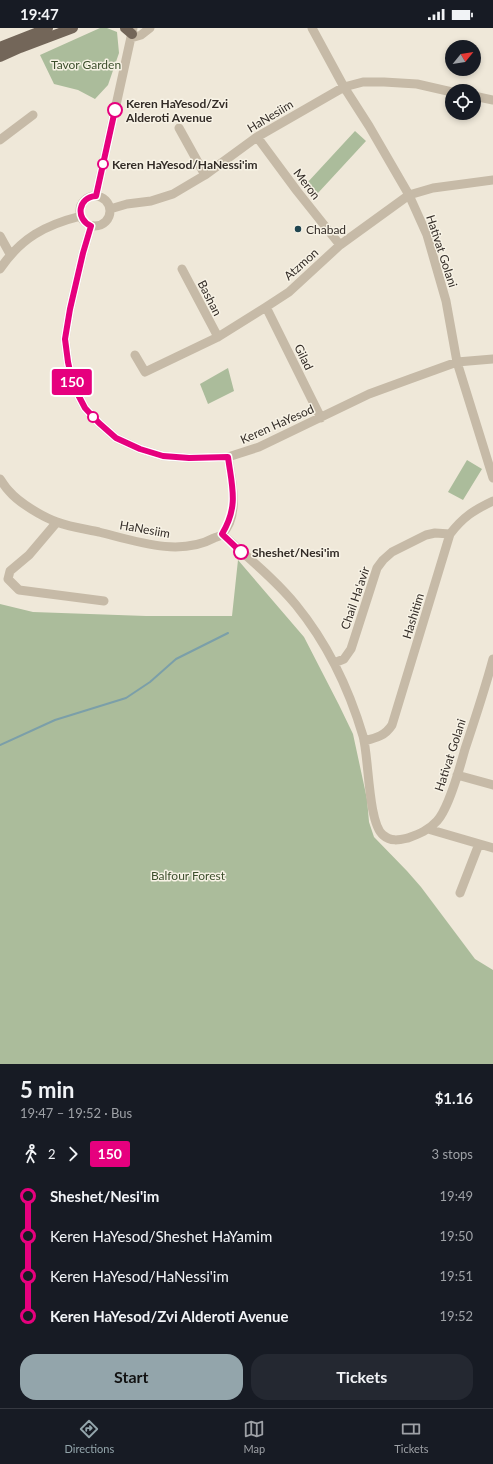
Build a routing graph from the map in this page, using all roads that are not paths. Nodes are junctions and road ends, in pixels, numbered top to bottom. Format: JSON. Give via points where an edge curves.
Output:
{"nodes":[{"id":1,"x":48,"y":28,"type":"edge"},
{"id":2,"x":73,"y":28,"type":"edge"},
{"id":3,"x":150,"y":28,"type":"edge"},
{"id":4,"x":312,"y":28,"type":"edge"},
{"id":5,"x":130,"y":32,"type":"edge"},
{"id":6,"x":0,"y":47,"type":"edge"},
{"id":7,"x":0,"y":57,"type":"edge"},
{"id":8,"x":344,"y":88,"type":"junction"},
{"id":9,"x":445,"y":90,"type":"edge"},
{"id":10,"x":481,"y":97,"type":"edge"},
{"id":11,"x":493,"y":100,"type":"edge"},
{"id":12,"x":33,"y":115,"type":"dead end"},
{"id":13,"x":179,"y":128,"type":"dead end"},
{"id":14,"x":257,"y":137,"type":"junction"},
{"id":15,"x":0,"y":140,"type":"edge"},
{"id":16,"x":205,"y":175,"type":"junction"},
{"id":17,"x":493,"y":180,"type":"edge"},
{"id":18,"x":96,"y":196,"type":"junction"},
{"id":19,"x":409,"y":196,"type":"junction"},
{"id":20,"x":110,"y":209,"type":"junction"},
{"id":21,"x":81,"y":216,"type":"junction"},
{"id":22,"x":91,"y":226,"type":"junction"},
{"id":23,"x":0,"y":236,"type":"edge"},
{"id":24,"x":340,"y":245,"type":"junction"},
{"id":25,"x":10,"y":254,"type":"junction"},
{"id":26,"x":0,"y":269,"type":"edge"},
{"id":27,"x":182,"y":269,"type":"dead end"},
{"id":28,"x":266,"y":307,"type":"junction"},
{"id":29,"x":218,"y":337,"type":"junction"},
{"id":30,"x":136,"y":355,"type":"dead end"},
{"id":31,"x":493,"y":359,"type":"edge"},
{"id":32,"x":456,"y":362,"type":"junction"},
{"id":33,"x":321,"y":418,"type":"junction"},
{"id":34,"x":228,"y":457,"type":"junction"},
{"id":35,"x":492,"y":472,"type":"edge"},
{"id":36,"x":0,"y":479,"type":"edge"},
{"id":37,"x":493,"y":500,"type":"edge"},
{"id":38,"x":57,"y":522,"type":"junction"},
{"id":39,"x":222,"y":534,"type":"junction"},
{"id":40,"x":450,"y":534,"type":"junction"},
{"id":41,"x":104,"y":601,"type":"dead end"},
{"id":42,"x":334,"y":664,"type":"junction"},
{"id":43,"x":492,"y":664,"type":"edge"},
{"id":44,"x":364,"y":741,"type":"junction"},
{"id":45,"x":457,"y":775,"type":"junction"},
{"id":46,"x":493,"y":785,"type":"edge"},
{"id":47,"x":428,"y":829,"type":"junction"},
{"id":48,"x":479,"y":844,"type":"junction"},
{"id":49,"x":493,"y":848,"type":"edge"},
{"id":50,"x":460,"y":893,"type":"dead end"}],
"edges":[{"from":1,"to":6,"type":"main road"},
{"from":2,"to":7,"type":"main road"},
{"from":3,"to":5,"type":"street","via":[[141,35]]},
{"from":4,"to":8,"type":"street","name":"Hativat Golani"},
{"from":5,"to":18,"type":"street"},
{"from":8,"to":9,"type":"street","name":"HaNesiim","via":[[363,82],[384,82],[417,84]]},
{"from":8,"to":14,"type":"street","name":"HaNesiim"},
{"from":8,"to":19,"type":"street","name":"Hativat Golani"},
{"from":10,"to":11,"type":"street"},
{"from":12,"to":15,"type":"street"},
{"from":13,"to":16,"type":"street"},
{"from":14,"to":16,"type":"street","name":"HaNesiim"},
{"from":14,"to":24,"type":"street","name":"Meron"},
{"from":16,"to":20,"type":"street","name":"HaNesiim","via":[[173,194]]},
{"from":17,"to":19,"type":"street","name":"Atzmon","via":[[433,188]]},
{"from":18,"to":20,"type":"street","via":[[107,202]]},
{"from":18,"to":21,"type":"street","via":[[84,200],[80,208]]},
{"from":19,"to":24,"type":"street","name":"Atzmon"},
{"from":19,"to":32,"type":"street","name":"Hativat Golani","via":[[427,235],[438,270]]},
{"from":20,"to":22,"type":"street","via":[[105,223]]},
{"from":21,"to":22,"type":"street"},
{"from":21,"to":25,"type":"street","via":[[49,226],[30,237]]},
{"from":22,"to":34,"type":"street","name":"Keren HaYesod","via":[[65,339],[73,385],[85,408],[116,438],[140,449],[163,456]]},
{"from":23,"to":25,"type":"street"},
{"from":24,"to":28,"type":"street","name":"Atzmon","via":[[289,292]]},
{"from":25,"to":26,"type":"street"},
{"from":27,"to":29,"type":"street","name":"Bashan"},
{"from":28,"to":29,"type":"street","name":"Atzmon"},
{"from":28,"to":33,"type":"street","name":"Gilad"},
{"from":29,"to":30,"type":"street","name":"Atzmon","via":[[145,372]]},
{"from":31,"to":32,"type":"street","name":"Keren HaYesod"},
{"from":32,"to":33,"type":"street","name":"Keren HaYesod","via":[[369,394]]},
{"from":32,"to":35,"type":"street","name":"Hativat Golani"},
{"from":33,"to":34,"type":"street","name":"Keren HaYesod","via":[[260,447]]},
{"from":34,"to":39,"type":"street","via":[[234,497],[233,510]]},
{"from":36,"to":38,"type":"street","name":"HaNesiim","via":[[9,492],[28,507]]},
{"from":37,"to":40,"type":"street","name":"Hashitim","via":[[460,521]]},
{"from":38,"to":39,"type":"street","name":"HaNesiim","via":[[149,544],[173,547],[193,546]]},
{"from":38,"to":41,"type":"street","via":[[29,555],[10,571],[8,579],[19,590]]},
{"from":39,"to":42,"type":"street","via":[[295,604],[320,637]]},
{"from":40,"to":42,"type":"street","name":"Chail Ha'avir","via":[[426,535],[392,552],[383,560],[377,568],[351,649],[344,658]]},
{"from":40,"to":44,"type":"street","name":"Hashitim","via":[[392,725],[388,732],[380,737]]},
{"from":42,"to":44,"type":"street","via":[[355,707]]},
{"from":43,"to":45,"type":"street","name":"Hativat Golani"},
{"from":44,"to":47,"type":"street","name":"Hativat Golani","via":[[374,818],[381,834],[388,839],[405,839]]},
{"from":45,"to":46,"type":"street"},
{"from":45,"to":47,"type":"street","name":"Hativat Golani","via":[[445,808],[438,820]]},
{"from":47,"to":48,"type":"street"},
{"from":48,"to":49,"type":"street"},
{"from":48,"to":50,"type":"street"}]}
